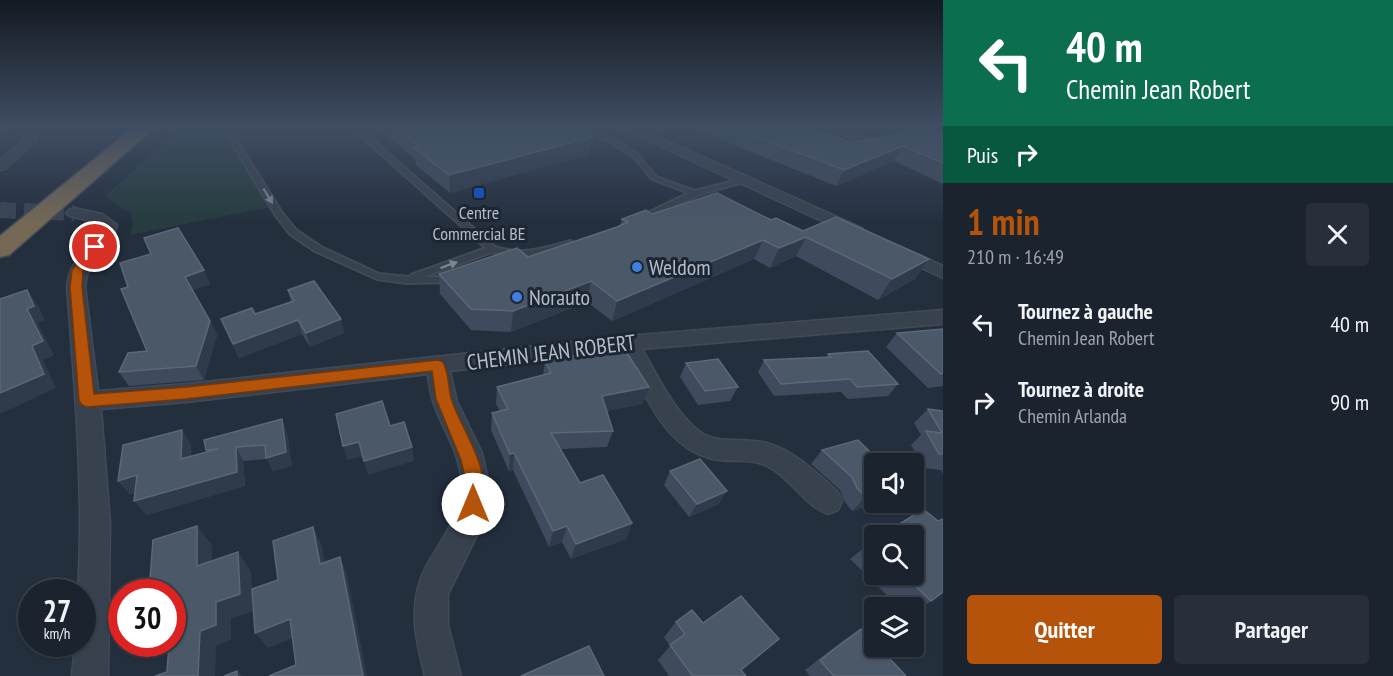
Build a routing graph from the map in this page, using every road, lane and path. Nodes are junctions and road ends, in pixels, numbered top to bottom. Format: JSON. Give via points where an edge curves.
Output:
{"nodes":[{"id":1,"x":101,"y":160,"type":"edge"},
{"id":2,"x":114,"y":160,"type":"edge"},
{"id":3,"x":123,"y":160,"type":"edge"},
{"id":4,"x":245,"y":160,"type":"edge"},
{"id":5,"x":391,"y":160,"type":"edge"},
{"id":6,"x":639,"y":160,"type":"edge"},
{"id":7,"x":699,"y":160,"type":"edge"},
{"id":8,"x":746,"y":180,"type":"junction"},
{"id":9,"x":695,"y":193,"type":"junction"},
{"id":10,"x":71,"y":203,"type":"junction"},
{"id":11,"x":627,"y":225,"type":"edge"},
{"id":12,"x":870,"y":237,"type":"edge"},
{"id":13,"x":583,"y":240,"type":"edge"},
{"id":14,"x":891,"y":247,"type":"edge"},
{"id":15,"x":0,"y":249,"type":"edge"},
{"id":16,"x":492,"y":249,"type":"junction"},
{"id":17,"x":943,"y":273,"type":"edge"},
{"id":18,"x":464,"y":278,"type":"edge"},
{"id":19,"x":406,"y":280,"type":"junction"},
{"id":20,"x":943,"y":317,"type":"edge"},
{"id":21,"x":628,"y":343,"type":"junction"},
{"id":22,"x":438,"y":365,"type":"junction"},
{"id":23,"x":87,"y":401,"type":"junction"},
{"id":24,"x":828,"y":501,"type":"dead end"},
{"id":25,"x":90,"y":676,"type":"edge"},
{"id":26,"x":443,"y":676,"type":"edge"}],
"edges":[{"from":1,"to":10,"type":"highway"},
{"from":2,"to":10,"type":"highway"},
{"from":3,"to":10,"type":"highway"},
{"from":4,"to":19,"type":"lane","one_way":true,"via":[[293,232],[318,249],[377,276]]},
{"from":5,"to":16,"type":"lane"},
{"from":6,"to":9,"type":"lane","via":[[654,178]]},
{"from":7,"to":8,"type":"street"},
{"from":8,"to":9,"type":"lane"},
{"from":8,"to":12,"type":"street"},
{"from":9,"to":11,"type":"lane"},
{"from":10,"to":15,"type":"highway"},
{"from":10,"to":23,"type":"street","via":[[109,225],[108,234],[78,270],[76,287]]},
{"from":13,"to":16,"type":"lane","via":[[511,258]]},
{"from":14,"to":17,"type":"street"},
{"from":19,"to":16,"type":"lane","one_way":true},
{"from":18,"to":19,"type":"lane"},
{"from":20,"to":21,"type":"street","name":"CHEMIN JEAN ROBERT"},
{"from":21,"to":22,"type":"street","name":"CHEMIN JEAN ROBERT"},
{"from":21,"to":24,"type":"street","via":[[677,425],[692,440],[711,448],[774,457]]},
{"from":22,"to":23,"type":"street","name":"CHEMIN JEAN ROBERT"},
{"from":22,"to":26,"type":"street","via":[[444,399],[475,481],[466,528],[432,594],[434,650]]},
{"from":23,"to":25,"type":"street","via":[[95,556]]}]}
